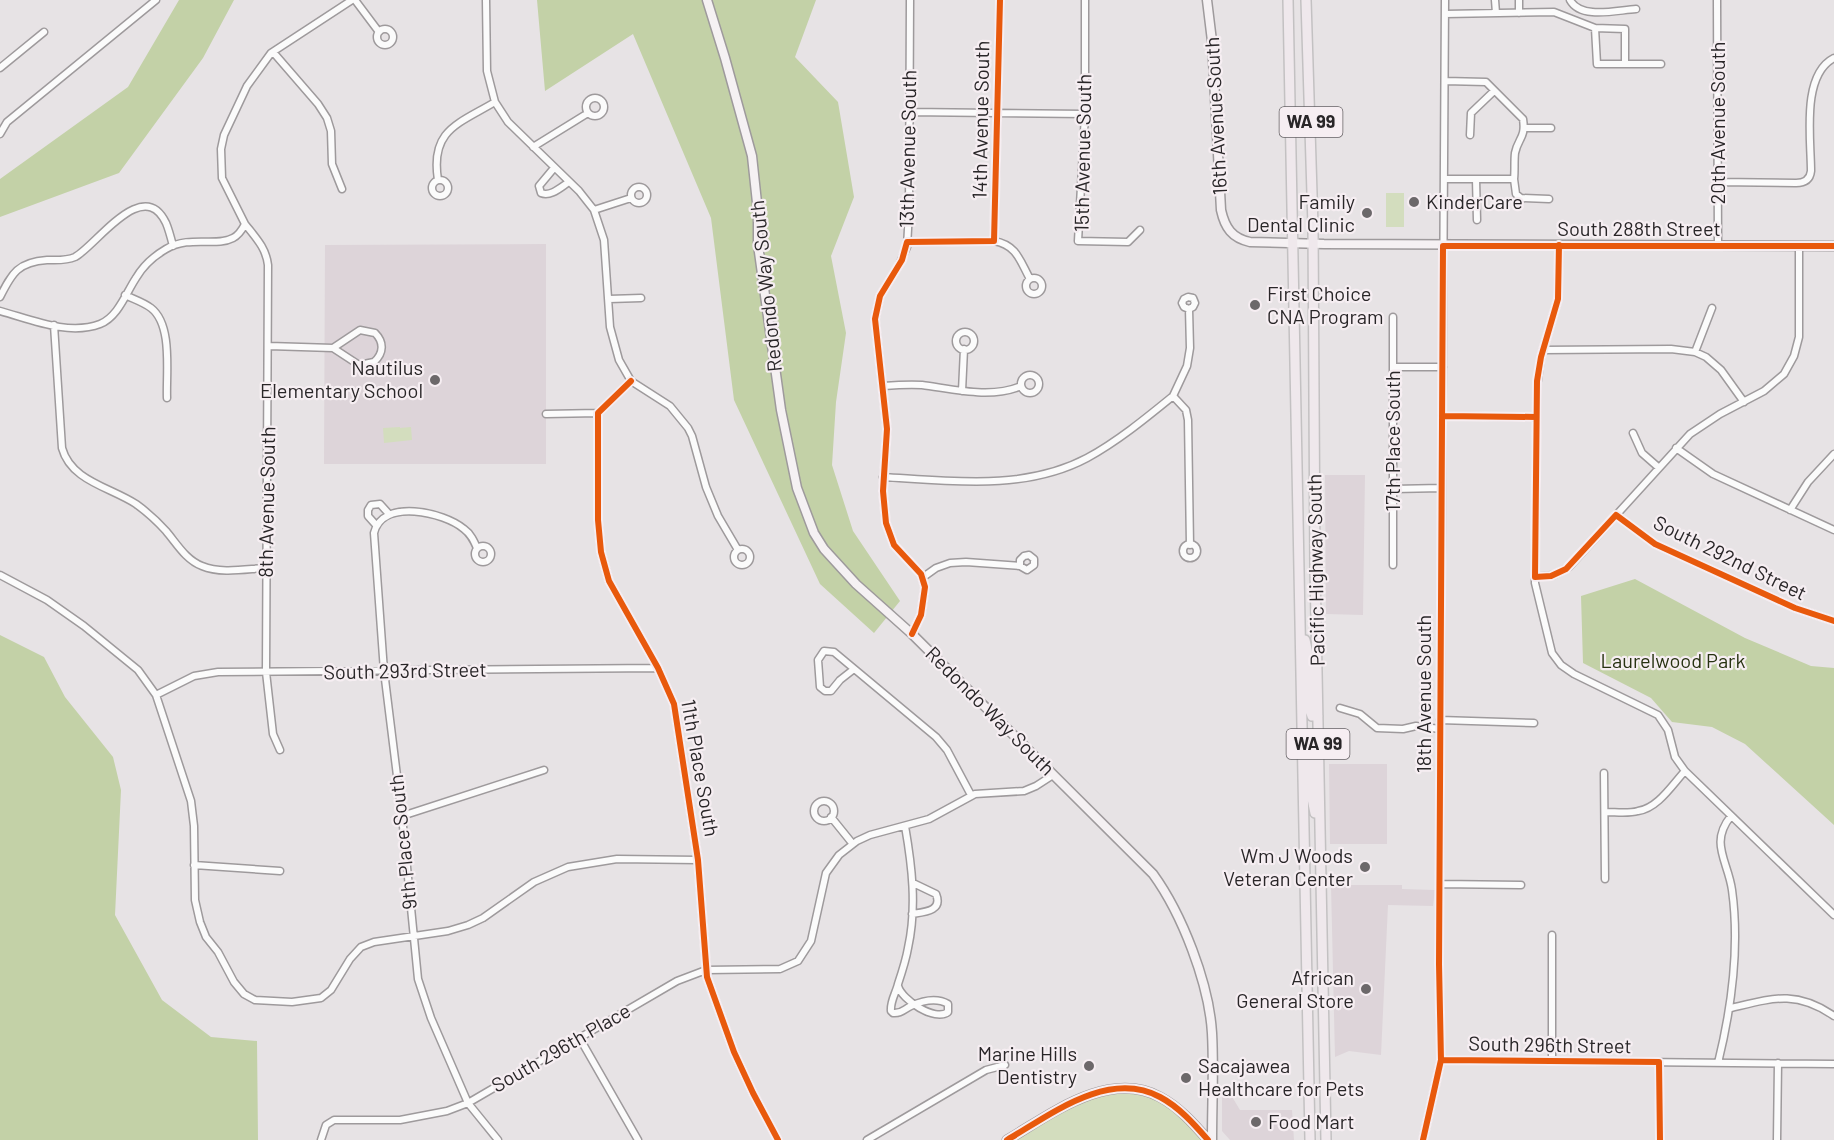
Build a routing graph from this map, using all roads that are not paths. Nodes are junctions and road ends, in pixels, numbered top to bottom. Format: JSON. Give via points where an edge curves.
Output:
{"nodes":[{"id":1,"x":156,"y":0,"type":"edge"},
{"id":2,"x":354,"y":0,"type":"edge"},
{"id":3,"x":486,"y":0,"type":"edge"},
{"id":4,"x":707,"y":0,"type":"edge"},
{"id":5,"x":910,"y":0,"type":"edge"},
{"id":6,"x":1000,"y":0,"type":"edge"},
{"id":7,"x":1085,"y":0,"type":"edge"},
{"id":8,"x":1207,"y":0,"type":"edge"},
{"id":9,"x":1288,"y":0,"type":"edge"},
{"id":10,"x":1306,"y":0,"type":"edge"},
{"id":11,"x":1445,"y":0,"type":"edge"},
{"id":12,"x":1495,"y":0,"type":"edge"},
{"id":13,"x":1519,"y":0,"type":"edge"},
{"id":14,"x":1570,"y":0,"type":"edge"},
{"id":15,"x":1717,"y":0,"type":"edge"},
{"id":16,"x":1636,"y":9,"type":"dead end"},
{"id":17,"x":1496,"y":13,"type":"junction"},
{"id":18,"x":1519,"y":13,"type":"junction"},
{"id":19,"x":1445,"y":14,"type":"junction"},
{"id":20,"x":1595,"y":28,"type":"junction"},
{"id":21,"x":45,"y":32,"type":"dead end"},
{"id":22,"x":379,"y":32,"type":"dead end"},
{"id":23,"x":273,"y":52,"type":"junction"},
{"id":24,"x":1834,"y":58,"type":"edge"},
{"id":25,"x":1625,"y":64,"type":"junction"},
{"id":26,"x":1661,"y":64,"type":"dead end"},
{"id":27,"x":0,"y":68,"type":"edge"},
{"id":28,"x":1445,"y":81,"type":"junction"},
{"id":29,"x":1494,"y":91,"type":"junction"},
{"id":30,"x":495,"y":102,"type":"junction"},
{"id":31,"x":909,"y":112,"type":"junction"},
{"id":32,"x":588,"y":113,"type":"dead end"},
{"id":33,"x":997,"y":113,"type":"junction"},
{"id":34,"x":1085,"y":114,"type":"junction"},
{"id":35,"x":1524,"y":128,"type":"junction"},
{"id":36,"x":1551,"y":128,"type":"dead end"},
{"id":37,"x":0,"y":134,"type":"edge"},
{"id":38,"x":1470,"y":135,"type":"dead end"},
{"id":39,"x":533,"y":147,"type":"junction"},
{"id":40,"x":555,"y":168,"type":"junction"},
{"id":41,"x":1445,"y":179,"type":"junction"},
{"id":42,"x":1476,"y":179,"type":"junction"},
{"id":43,"x":1514,"y":179,"type":"junction"},
{"id":44,"x":438,"y":180,"type":"dead end"},
{"id":45,"x":569,"y":182,"type":"junction"},
{"id":46,"x":1718,"y":182,"type":"junction"},
{"id":47,"x":342,"y":189,"type":"dead end"},
{"id":48,"x":631,"y":198,"type":"dead end"},
{"id":49,"x":1549,"y":199,"type":"dead end"},
{"id":50,"x":594,"y":210,"type":"junction"},
{"id":51,"x":1477,"y":220,"type":"dead end"},
{"id":52,"x":245,"y":224,"type":"junction"},
{"id":53,"x":1140,"y":230,"type":"dead end"},
{"id":54,"x":1228,"y":230,"type":"joint"},
{"id":55,"x":994,"y":241,"type":"junction"},
{"id":56,"x":907,"y":242,"type":"junction"},
{"id":57,"x":1293,"y":243,"type":"junction"},
{"id":58,"x":1313,"y":244,"type":"junction"},
{"id":59,"x":1559,"y":245,"type":"junction"},
{"id":60,"x":173,"y":246,"type":"junction"},
{"id":61,"x":1443,"y":246,"type":"junction"},
{"id":62,"x":1718,"y":246,"type":"junction"},
{"id":63,"x":1799,"y":246,"type":"junction"},
{"id":64,"x":1834,"y":246,"type":"edge"},
{"id":65,"x":1030,"y":279,"type":"dead end"},
{"id":66,"x":125,"y":295,"type":"junction"},
{"id":67,"x":0,"y":297,"type":"edge"},
{"id":68,"x":641,"y":298,"type":"dead end"},
{"id":69,"x":609,"y":299,"type":"junction"},
{"id":70,"x":1712,"y":308,"type":"dead end"},
{"id":71,"x":1189,"y":309,"type":"dead end"},
{"id":72,"x":0,"y":311,"type":"edge"},
{"id":73,"x":1393,"y":317,"type":"dead end"},
{"id":74,"x":54,"y":325,"type":"junction"},
{"id":75,"x":269,"y":346,"type":"junction"},
{"id":76,"x":333,"y":348,"type":"junction"},
{"id":77,"x":964,"y":350,"type":"dead end"},
{"id":78,"x":1543,"y":350,"type":"junction"},
{"id":79,"x":1695,"y":352,"type":"junction"},
{"id":80,"x":1393,"y":367,"type":"junction"},
{"id":81,"x":1443,"y":367,"type":"junction"},
{"id":82,"x":631,"y":381,"type":"junction"},
{"id":83,"x":883,"y":386,"type":"junction"},
{"id":84,"x":1021,"y":386,"type":"dead end"},
{"id":85,"x":962,"y":391,"type":"junction"},
{"id":86,"x":1173,"y":396,"type":"junction"},
{"id":87,"x":167,"y":398,"type":"dead end"},
{"id":88,"x":1744,"y":402,"type":"junction"},
{"id":89,"x":598,"y":413,"type":"junction"},
{"id":90,"x":546,"y":414,"type":"dead end"},
{"id":91,"x":1442,"y":416,"type":"junction"},
{"id":92,"x":1536,"y":417,"type":"junction"},
{"id":93,"x":1633,"y":433,"type":"dead end"},
{"id":94,"x":1676,"y":448,"type":"junction"},
{"id":95,"x":1834,"y":454,"type":"edge"},
{"id":96,"x":1658,"y":467,"type":"junction"},
{"id":97,"x":883,"y":477,"type":"junction"},
{"id":98,"x":1441,"y":488,"type":"junction"},
{"id":99,"x":1394,"y":489,"type":"junction"},
{"id":100,"x":1790,"y":510,"type":"junction"},
{"id":101,"x":389,"y":514,"type":"junction"},
{"id":102,"x":1616,"y":514,"type":"junction"},
{"id":103,"x":376,"y":525,"type":"junction"},
{"id":104,"x":1834,"y":530,"type":"edge"},
{"id":105,"x":1190,"y":545,"type":"dead end"},
{"id":106,"x":477,"y":548,"type":"dead end"},
{"id":107,"x":738,"y":550,"type":"dead end"},
{"id":108,"x":1393,"y":565,"type":"dead end"},
{"id":109,"x":1020,"y":566,"type":"dead end"},
{"id":110,"x":266,"y":568,"type":"junction"},
{"id":111,"x":0,"y":575,"type":"edge"},
{"id":112,"x":1534,"y":577,"type":"junction"},
{"id":113,"x":922,"y":578,"type":"junction"},
{"id":114,"x":1300,"y":617,"type":"junction"},
{"id":115,"x":1834,"y":621,"type":"edge"},
{"id":116,"x":912,"y":634,"type":"junction"},
{"id":117,"x":658,"y":668,"type":"junction"},
{"id":118,"x":854,"y":669,"type":"junction"},
{"id":119,"x":384,"y":671,"type":"junction"},
{"id":120,"x":266,"y":672,"type":"junction"},
{"id":121,"x":156,"y":694,"type":"junction"},
{"id":122,"x":1340,"y":708,"type":"dead end"},
{"id":123,"x":1318,"y":716,"type":"junction"},
{"id":124,"x":1440,"y":720,"type":"junction"},
{"id":125,"x":1534,"y":723,"type":"dead end"},
{"id":126,"x":1440,"y":729,"type":"junction"},
{"id":127,"x":1303,"y":734,"type":"junction"},
{"id":128,"x":279,"y":750,"type":"dead end"},
{"id":129,"x":544,"y":770,"type":"dead end"},
{"id":130,"x":1685,"y":771,"type":"junction"},
{"id":131,"x":1604,"y":773,"type":"dead end"},
{"id":132,"x":1053,"y":775,"type":"junction"},
{"id":133,"x":971,"y":795,"type":"junction"},
{"id":134,"x":1605,"y":812,"type":"junction"},
{"id":135,"x":402,"y":816,"type":"junction"},
{"id":136,"x":1731,"y":816,"type":"junction"},
{"id":137,"x":831,"y":817,"type":"dead end"},
{"id":138,"x":904,"y":826,"type":"junction"},
{"id":139,"x":1320,"y":841,"type":"junction"},
{"id":140,"x":852,"y":843,"type":"junction"},
{"id":141,"x":698,"y":860,"type":"junction"},
{"id":142,"x":194,"y":865,"type":"junction"},
{"id":143,"x":280,"y":871,"type":"dead end"},
{"id":144,"x":1605,"y":879,"type":"dead end"},
{"id":145,"x":912,"y":883,"type":"junction"},
{"id":146,"x":1440,"y":884,"type":"junction"},
{"id":147,"x":1521,"y":885,"type":"dead end"},
{"id":148,"x":912,"y":914,"type":"junction"},
{"id":149,"x":1834,"y":915,"type":"edge"},
{"id":150,"x":1552,"y":935,"type":"dead end"},
{"id":151,"x":412,"y":937,"type":"junction"},
{"id":152,"x":706,"y":970,"type":"junction"},
{"id":153,"x":898,"y":986,"type":"junction"},
{"id":154,"x":915,"y":1005,"type":"junction"},
{"id":155,"x":1731,"y":1008,"type":"junction"},
{"id":156,"x":1833,"y":1016,"type":"edge"},
{"id":157,"x":579,"y":1037,"type":"junction"},
{"id":158,"x":1441,"y":1060,"type":"junction"},
{"id":159,"x":1552,"y":1060,"type":"junction"},
{"id":160,"x":1659,"y":1062,"type":"junction"},
{"id":161,"x":1718,"y":1063,"type":"junction"},
{"id":162,"x":1778,"y":1063,"type":"junction"},
{"id":163,"x":1834,"y":1064,"type":"edge"},
{"id":164,"x":1005,"y":1065,"type":"dead end"},
{"id":165,"x":468,"y":1102,"type":"junction"},
{"id":166,"x":321,"y":1140,"type":"edge"},
{"id":167,"x":498,"y":1140,"type":"edge"},
{"id":168,"x":638,"y":1140,"type":"edge"},
{"id":169,"x":778,"y":1140,"type":"edge"},
{"id":170,"x":867,"y":1140,"type":"edge"},
{"id":171,"x":1007,"y":1140,"type":"edge"},
{"id":172,"x":1208,"y":1140,"type":"edge"},
{"id":173,"x":1212,"y":1140,"type":"edge"},
{"id":174,"x":1310,"y":1140,"type":"edge"},
{"id":175,"x":1326,"y":1140,"type":"edge"},
{"id":176,"x":1423,"y":1140,"type":"edge"},
{"id":177,"x":1660,"y":1140,"type":"edge"},
{"id":178,"x":1778,"y":1140,"type":"edge"}],
"edges":[{"from":1,"to":37,"type":"street","via":[[7,122]]},
{"from":2,"to":22,"type":"street"},
{"from":2,"to":23,"type":"street","name":"8th Avenue South"},
{"from":3,"to":30,"type":"street","via":[[487,71]]},
{"from":4,"to":116,"type":"street","name":"Redondo Way South","via":[[755,170],[765,304],[796,488],[806,517],[824,549]]},
{"from":5,"to":31,"type":"street","name":"13th Avenue South"},
{"from":6,"to":33,"type":"street","name":"14th Avenue South"},
{"from":7,"to":34,"type":"street","name":"15th Avenue South"},
{"from":8,"to":54,"type":"street","name":"16th Avenue South","via":[[1221,204]]},
{"from":9,"to":57,"type":"main road","name":"Pacific Highway South","number":"WA 99"},
{"from":10,"to":58,"type":"main road","name":"Pacific Highway South","number":"WA 99"},
{"from":11,"to":19,"type":"street","name":"18th Avenue South"},
{"from":12,"to":17,"type":"street"},
{"from":13,"to":18,"type":"street"},
{"from":14,"to":16,"type":"street","via":[[1583,11]]},
{"from":15,"to":46,"type":"street","name":"20th Avenue South"},
{"from":17,"to":18,"type":"street"},
{"from":17,"to":19,"type":"street"},
{"from":18,"to":20,"type":"street","via":[[1554,12]]},
{"from":19,"to":28,"type":"street","name":"18th Avenue South"},
{"from":20,"to":25,"type":"street","via":[[1597,64]]},
{"from":20,"to":25,"type":"street","via":[[1625,28]]},
{"from":21,"to":27,"type":"street"},
{"from":23,"to":47,"type":"street","via":[[327,118],[332,164]]},
{"from":23,"to":52,"type":"street","name":"8th Avenue South","via":[[247,86],[221,149],[222,178]]},
{"from":24,"to":46,"type":"street","via":[[1824,65],[1812,92],[1809,178],[1796,183]]},
{"from":25,"to":26,"type":"street"},
{"from":28,"to":29,"type":"street","via":[[1485,82]]},
{"from":28,"to":41,"type":"street","name":"18th Avenue South"},
{"from":29,"to":35,"type":"street","via":[[1523,119]]},
{"from":29,"to":38,"type":"street","via":[[1471,113]]},
{"from":30,"to":39,"type":"street"},
{"from":30,"to":44,"type":"street","via":[[449,130],[436,153]]},
{"from":31,"to":33,"type":"street"},
{"from":31,"to":56,"type":"street","name":"13th Avenue South"},
{"from":32,"to":39,"type":"street"},
{"from":33,"to":34,"type":"street"},
{"from":33,"to":55,"type":"street","name":"14th Avenue South"},
{"from":34,"to":53,"type":"street","name":"15th Avenue South","via":[[1078,241],[1128,242]]},
{"from":35,"to":36,"type":"street"},
{"from":35,"to":43,"type":"street","via":[[1515,154]]},
{"from":39,"to":40,"type":"street"},
{"from":40,"to":45,"type":"street"},
{"from":40,"to":45,"type":"street","via":[[541,182],[541,193],[548,195]]},
{"from":41,"to":42,"type":"street"},
{"from":41,"to":61,"type":"street","name":"18th Avenue South"},
{"from":42,"to":43,"type":"street"},
{"from":42,"to":51,"type":"street"},
{"from":43,"to":49,"type":"street","via":[[1516,194],[1521,198]]},
{"from":45,"to":50,"type":"street"},
{"from":46,"to":62,"type":"street","name":"20th Avenue South"},
{"from":48,"to":50,"type":"street"},
{"from":50,"to":69,"type":"street","via":[[604,240]]},
{"from":52,"to":60,"type":"street","via":[[239,234],[228,240]]},
{"from":52,"to":75,"type":"street","name":"8th Avenue South","via":[[267,254]]},
{"from":54,"to":57,"type":"street","name":"South 288th Street","via":[[1240,240],[1250,242]]},
{"from":55,"to":56,"type":"street"},
{"from":55,"to":65,"type":"street","via":[[1011,246]]},
{"from":56,"to":83,"type":"street","name":"13th Avenue South","via":[[902,260],[882,291],[876,309]]},
{"from":57,"to":58,"type":"street","name":"South 288th Street"},
{"from":57,"to":114,"type":"main road","name":"Pacific Highway South","number":"WA 99"},
{"from":58,"to":61,"type":"street","name":"South 288th Street"},
{"from":58,"to":123,"type":"main road","name":"Pacific Highway South","number":"WA 99"},
{"from":59,"to":61,"type":"street","name":"South 288th Street"},
{"from":59,"to":62,"type":"street","name":"South 288th Street"},
{"from":59,"to":78,"type":"street","via":[[1558,299]]},
{"from":60,"to":66,"type":"street","via":[[147,264]]},
{"from":60,"to":67,"type":"street","via":[[166,222],[159,214],[149,208],[134,209],[117,218],[76,256],[20,267]]},
{"from":61,"to":81,"type":"street","name":"18th Avenue South"},
{"from":62,"to":63,"type":"street","name":"South 288th Street"},
{"from":63,"to":64,"type":"street","name":"South 288th Street"},
{"from":63,"to":88,"type":"street","via":[[1799,335],[1795,352],[1780,379]]},
{"from":66,"to":74,"type":"street","via":[[114,314],[101,324]]},
{"from":66,"to":87,"type":"street","via":[[152,308],[163,324]]},
{"from":68,"to":69,"type":"street"},
{"from":69,"to":82,"type":"street","via":[[614,344]]},
{"from":70,"to":79,"type":"street"},
{"from":71,"to":86,"type":"street","via":[[1187,366]]},
{"from":72,"to":74,"type":"street"},
{"from":73,"to":80,"type":"street","name":"17th Place South"},
{"from":74,"to":110,"type":"street","via":[[60,424],[64,455],[72,468],[135,503],[195,563],[217,569]]},
{"from":75,"to":76,"type":"street"},
{"from":75,"to":110,"type":"street","name":"8th Avenue South"},
{"from":76,"to":76,"type":"street","via":[[360,330],[375,333],[382,348],[374,362],[359,365]]},
{"from":77,"to":85,"type":"street"},
{"from":78,"to":79,"type":"street"},
{"from":78,"to":92,"type":"street"},
{"from":79,"to":88,"type":"street","via":[[1721,370]]},
{"from":80,"to":81,"type":"street"},
{"from":80,"to":99,"type":"street","name":"17th Place South"},
{"from":81,"to":91,"type":"street","name":"18th Avenue South"},
{"from":82,"to":89,"type":"street"},
{"from":82,"to":107,"type":"street","via":[[670,405],[688,428],[706,487]]},
{"from":83,"to":85,"type":"street","via":[[915,385]]},
{"from":83,"to":97,"type":"street","name":"13th Avenue South","via":[[887,438]]},
{"from":84,"to":85,"type":"street","via":[[1006,391]]},
{"from":86,"to":97,"type":"street","via":[[1100,450],[1033,477]]},
{"from":86,"to":105,"type":"street","via":[[1186,410],[1188,420]]},
{"from":88,"to":94,"type":"street","via":[[1698,428]]},
{"from":89,"to":90,"type":"street"},
{"from":89,"to":117,"type":"street","name":"11th Place South","via":[[601,552],[609,581]]},
{"from":91,"to":92,"type":"street"},
{"from":91,"to":98,"type":"street","name":"18th Avenue South"},
{"from":92,"to":112,"type":"street"},
{"from":93,"to":96,"type":"street","via":[[1642,453]]},
{"from":94,"to":96,"type":"street"},
{"from":94,"to":100,"type":"street","via":[[1713,474]]},
{"from":95,"to":100,"type":"street","via":[[1808,482]]},
{"from":96,"to":102,"type":"street"},
{"from":97,"to":113,"type":"street","name":"13th Avenue South","via":[[884,513],[891,538]]},
{"from":98,"to":99,"type":"street"},
{"from":98,"to":124,"type":"street","name":"18th Avenue South"},
{"from":99,"to":108,"type":"street","name":"17th Place South"},
{"from":100,"to":104,"type":"street"},
{"from":101,"to":103,"type":"street"},
{"from":101,"to":103,"type":"street","name":"9th Place South","via":[[380,504],[371,505],[368,516]]},
{"from":101,"to":106,"type":"street","via":[[426,513],[447,518],[470,534]]},
{"from":102,"to":112,"type":"street","via":[[1566,569],[1551,576]]},
{"from":102,"to":115,"type":"street","name":"South 292nd Street","via":[[1644,537],[1672,552],[1795,608]]},
{"from":103,"to":119,"type":"street","name":"9th Place South","via":[[374,544]]},
{"from":109,"to":113,"type":"street","via":[[950,563]]},
{"from":110,"to":120,"type":"street","name":"8th Avenue South"},
{"from":111,"to":121,"type":"street","via":[[47,600],[84,626],[138,670]]},
{"from":112,"to":130,"type":"street","via":[[1556,660],[1565,669],[1647,708],[1661,719]]},
{"from":113,"to":116,"type":"street","via":[[923,609]]},
{"from":114,"to":123,"type":"main road","via":[[1309,659],[1310,710],[1312,716]]},
{"from":114,"to":127,"type":"main road","name":"Pacific Highway South","number":"WA 99"},
{"from":116,"to":132,"type":"street","name":"Redondo Way South"},
{"from":117,"to":119,"type":"street","name":"South 293rd Street"},
{"from":117,"to":141,"type":"street","name":"11th Place South","via":[[677,718]]},
{"from":118,"to":118,"type":"street","via":[[832,651],[824,651],[818,660],[820,687],[831,691]]},
{"from":118,"to":133,"type":"street","via":[[942,744]]},
{"from":119,"to":120,"type":"street","name":"South 293rd Street"},
{"from":119,"to":135,"type":"street","name":"9th Place South"},
{"from":120,"to":121,"type":"street","name":"South 293rd Street","via":[[202,674]]},
{"from":120,"to":128,"type":"street","name":"8th Avenue South","via":[[273,734]]},
{"from":121,"to":142,"type":"street","via":[[191,801]]},
{"from":122,"to":126,"type":"street","via":[[1360,714],[1377,728]]},
{"from":123,"to":139,"type":"main road","name":"Pacific Highway South","number":"WA 99"},
{"from":124,"to":125,"type":"street"},
{"from":124,"to":126,"type":"street","name":"18th Avenue South"},
{"from":126,"to":146,"type":"street","name":"18th Avenue South"},
{"from":127,"to":139,"type":"main road","via":[[1311,740],[1311,793]]},
{"from":127,"to":174,"type":"main road","name":"Pacific Highway South","number":"WA 99"},
{"from":129,"to":135,"type":"street"},
{"from":130,"to":134,"type":"street","via":[[1647,809]]},
{"from":130,"to":136,"type":"street"},
{"from":131,"to":134,"type":"street"},
{"from":132,"to":133,"type":"street","via":[[1024,791]]},
{"from":132,"to":173,"type":"street","name":"Redondo Way South","via":[[1153,874],[1175,909],[1200,976],[1211,1020]]},
{"from":133,"to":138,"type":"street","via":[[942,814]]},
{"from":134,"to":144,"type":"street"},
{"from":135,"to":151,"type":"street","name":"9th Place South"},
{"from":136,"to":149,"type":"street"},
{"from":136,"to":155,"type":"street","via":[[1720,840],[1733,895],[1735,961]]},
{"from":137,"to":140,"type":"street"},
{"from":138,"to":140,"type":"street"},
{"from":138,"to":145,"type":"street"},
{"from":139,"to":175,"type":"main road","name":"Pacific Highway South","number":"WA 99"},
{"from":140,"to":152,"type":"street","name":"South 296th Place","via":[[826,873],[811,941],[794,964],[772,970]]},
{"from":141,"to":151,"type":"street","via":[[617,859],[568,867],[534,882],[468,925]]},
{"from":141,"to":152,"type":"street","name":"11th Place South"},
{"from":142,"to":143,"type":"street"},
{"from":142,"to":151,"type":"street","via":[[195,900],[202,929],[234,982],[250,998],[273,1002],[321,998],[361,947]]},
{"from":145,"to":148,"type":"street"},
{"from":145,"to":148,"type":"street","via":[[936,894],[938,903],[932,910]]},
{"from":146,"to":147,"type":"street"},
{"from":146,"to":158,"type":"street","name":"18th Avenue South"},
{"from":148,"to":153,"type":"street"},
{"from":150,"to":159,"type":"street"},
{"from":151,"to":165,"type":"street","name":"9th Place South","via":[[422,995]]},
{"from":152,"to":157,"type":"street","name":"South 296th Place","via":[[677,981]]},
{"from":152,"to":169,"type":"street","name":"11th Place South","via":[[734,1052]]},
{"from":153,"to":154,"type":"street","via":[[902,995]]},
{"from":153,"to":154,"type":"street","via":[[890,1006],[892,1012],[901,1013]]},
{"from":154,"to":154,"type":"street","via":[[939,1000],[950,1009],[941,1016]]},
{"from":155,"to":156,"type":"street","via":[[1792,998],[1813,1003]]},
{"from":155,"to":161,"type":"street"},
{"from":157,"to":165,"type":"street","name":"South 296th Place"},
{"from":157,"to":168,"type":"street"},
{"from":158,"to":159,"type":"street","name":"South 296th Street"},
{"from":158,"to":176,"type":"street","name":"18th Avenue South"},
{"from":159,"to":160,"type":"street","name":"South 296th Street"},
{"from":160,"to":161,"type":"street","name":"South 296th Street"},
{"from":160,"to":177,"type":"street"},
{"from":161,"to":162,"type":"street","name":"South 296th Street"},
{"from":162,"to":163,"type":"street","name":"South 296th Street"},
{"from":162,"to":178,"type":"street"},
{"from":164,"to":170,"type":"street","via":[[986,1070]]},
{"from":165,"to":166,"type":"street","name":"South 296th Place","via":[[423,1117],[338,1119],[326,1125]]},
{"from":165,"to":167,"type":"street","name":"9th Place South"},
{"from":171,"to":172,"type":"street","via":[[1077,1100],[1125,1089],[1143,1090],[1160,1097],[1188,1118]]}]}
